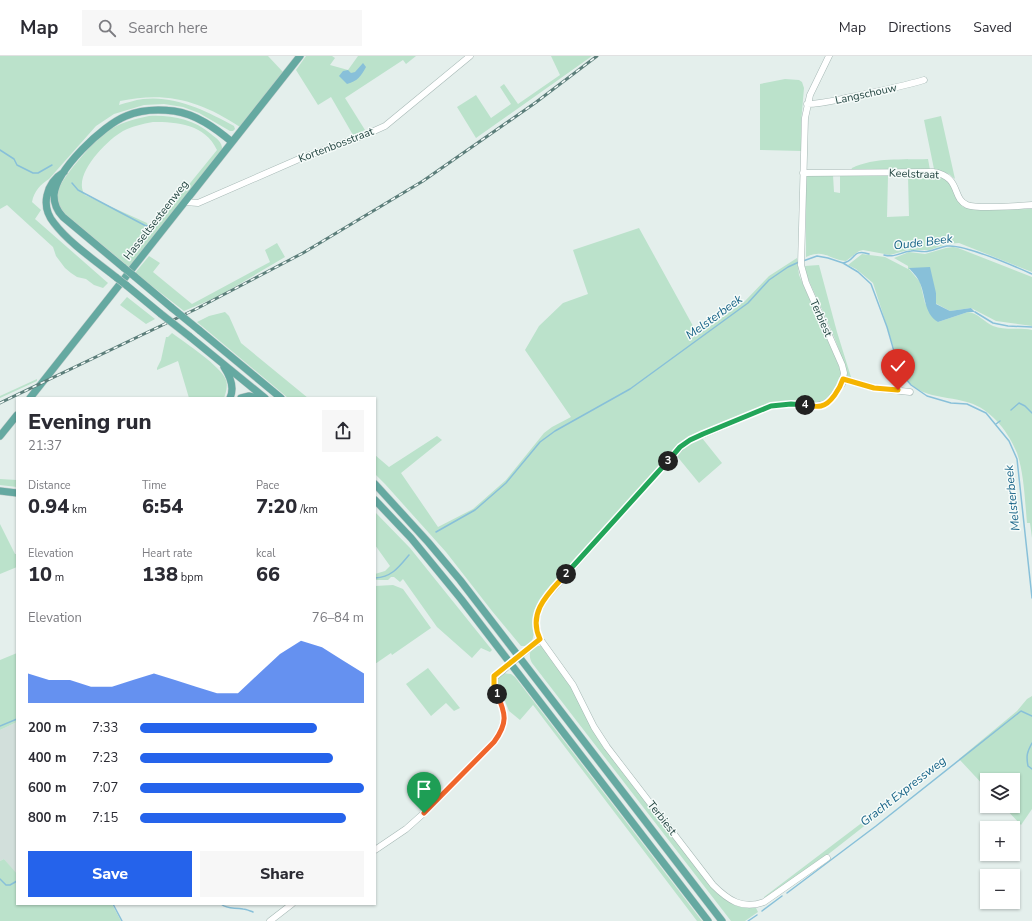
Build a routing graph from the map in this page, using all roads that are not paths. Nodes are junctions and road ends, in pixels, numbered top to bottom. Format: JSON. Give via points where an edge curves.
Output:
{"nodes":[{"id":1,"x":300,"y":56,"type":"edge"},
{"id":2,"x":470,"y":56,"type":"edge"},
{"id":3,"x":829,"y":56,"type":"edge"},
{"id":4,"x":924,"y":80,"type":"dead end"},
{"id":5,"x":807,"y":104,"type":"junction"},
{"id":6,"x":232,"y":142,"type":"junction"},
{"id":7,"x":64,"y":172,"type":"junction"},
{"id":8,"x":803,"y":173,"type":"junction"},
{"id":9,"x":185,"y":202,"type":"junction"},
{"id":10,"x":1032,"y":205,"type":"edge"},
{"id":11,"x":221,"y":363,"type":"junction"},
{"id":12,"x":843,"y":379,"type":"junction"},
{"id":13,"x":910,"y":392,"type":"dead end"},
{"id":14,"x":31,"y":397,"type":"edge"},
{"id":15,"x":230,"y":397,"type":"edge"},
{"id":16,"x":264,"y":397,"type":"edge"},
{"id":17,"x":280,"y":397,"type":"edge"},
{"id":18,"x":16,"y":415,"type":"edge"},
{"id":19,"x":0,"y":436,"type":"edge"},
{"id":20,"x":376,"y":485,"type":"edge"},
{"id":21,"x":0,"y":491,"type":"edge"},
{"id":22,"x":16,"y":493,"type":"edge"},
{"id":23,"x":376,"y":501,"type":"edge"},
{"id":24,"x":540,"y":639,"type":"junction"},
{"id":25,"x":519,"y":656,"type":"junction"},
{"id":26,"x":510,"y":664,"type":"junction"},
{"id":27,"x":376,"y":849,"type":"edge"},
{"id":28,"x":827,"y":858,"type":"dead end"},
{"id":29,"x":291,"y":905,"type":"edge"},
{"id":30,"x":270,"y":921,"type":"edge"},
{"id":31,"x":708,"y":921,"type":"edge"},
{"id":32,"x":722,"y":921,"type":"edge"}],
"edges":[{"from":1,"to":6,"type":"main road","name":"Hasseltsesteenweg"},
{"from":2,"to":9,"type":"street","name":"Kortenbosstraat","via":[[385,126],[299,159],[198,203]]},
{"from":3,"to":5,"type":"street"},
{"from":4,"to":5,"type":"street","name":"Langschouw","via":[[897,88]]},
{"from":5,"to":8,"type":"street"},
{"from":6,"to":7,"type":"main road","via":[[204,121],[175,111],[141,112],[112,123],[97,134]]},
{"from":6,"to":9,"type":"main road","name":"Hasseltsesteenweg"},
{"from":7,"to":11,"type":"main road","bridge":true,"via":[[50,184],[47,193],[47,204],[53,222],[79,247]]},
{"from":7,"to":17,"type":"main road","bridge":true,"via":[[54,194],[57,210],[62,217]]},
{"from":8,"to":10,"type":"street","name":"Keelstraat","via":[[934,172],[950,179],[961,200],[967,205]]},
{"from":8,"to":12,"type":"street","name":"Terbiest","via":[[802,265],[806,283],[842,365]]},
{"from":9,"to":14,"type":"main road","name":"Hasseltsesteenweg"},
{"from":11,"to":15,"type":"main road","via":[[232,382]]},
{"from":11,"to":16,"type":"main road"},
{"from":12,"to":13,"type":"street","via":[[874,388]]},
{"from":12,"to":24,"type":"street","name":"Terbiest","via":[[839,388],[825,404],[771,406],[703,434],[680,447],[541,604],[536,619]]},
{"from":18,"to":19,"type":"main road"},
{"from":20,"to":25,"type":"main road","via":[[460,580]]},
{"from":21,"to":22,"type":"main road"},
{"from":23,"to":26,"type":"main road","via":[[416,544]]},
{"from":24,"to":25,"type":"street"},
{"from":24,"to":28,"type":"street","name":"Terbiest","via":[[573,685],[606,747],[724,896],[736,903],[757,905]]},
{"from":25,"to":26,"type":"street"},
{"from":25,"to":32,"type":"main road"},
{"from":26,"to":27,"type":"street","via":[[494,676],[494,685],[505,721],[494,742],[424,813]]},
{"from":26,"to":31,"type":"main road"},
{"from":29,"to":30,"type":"street"}]}
